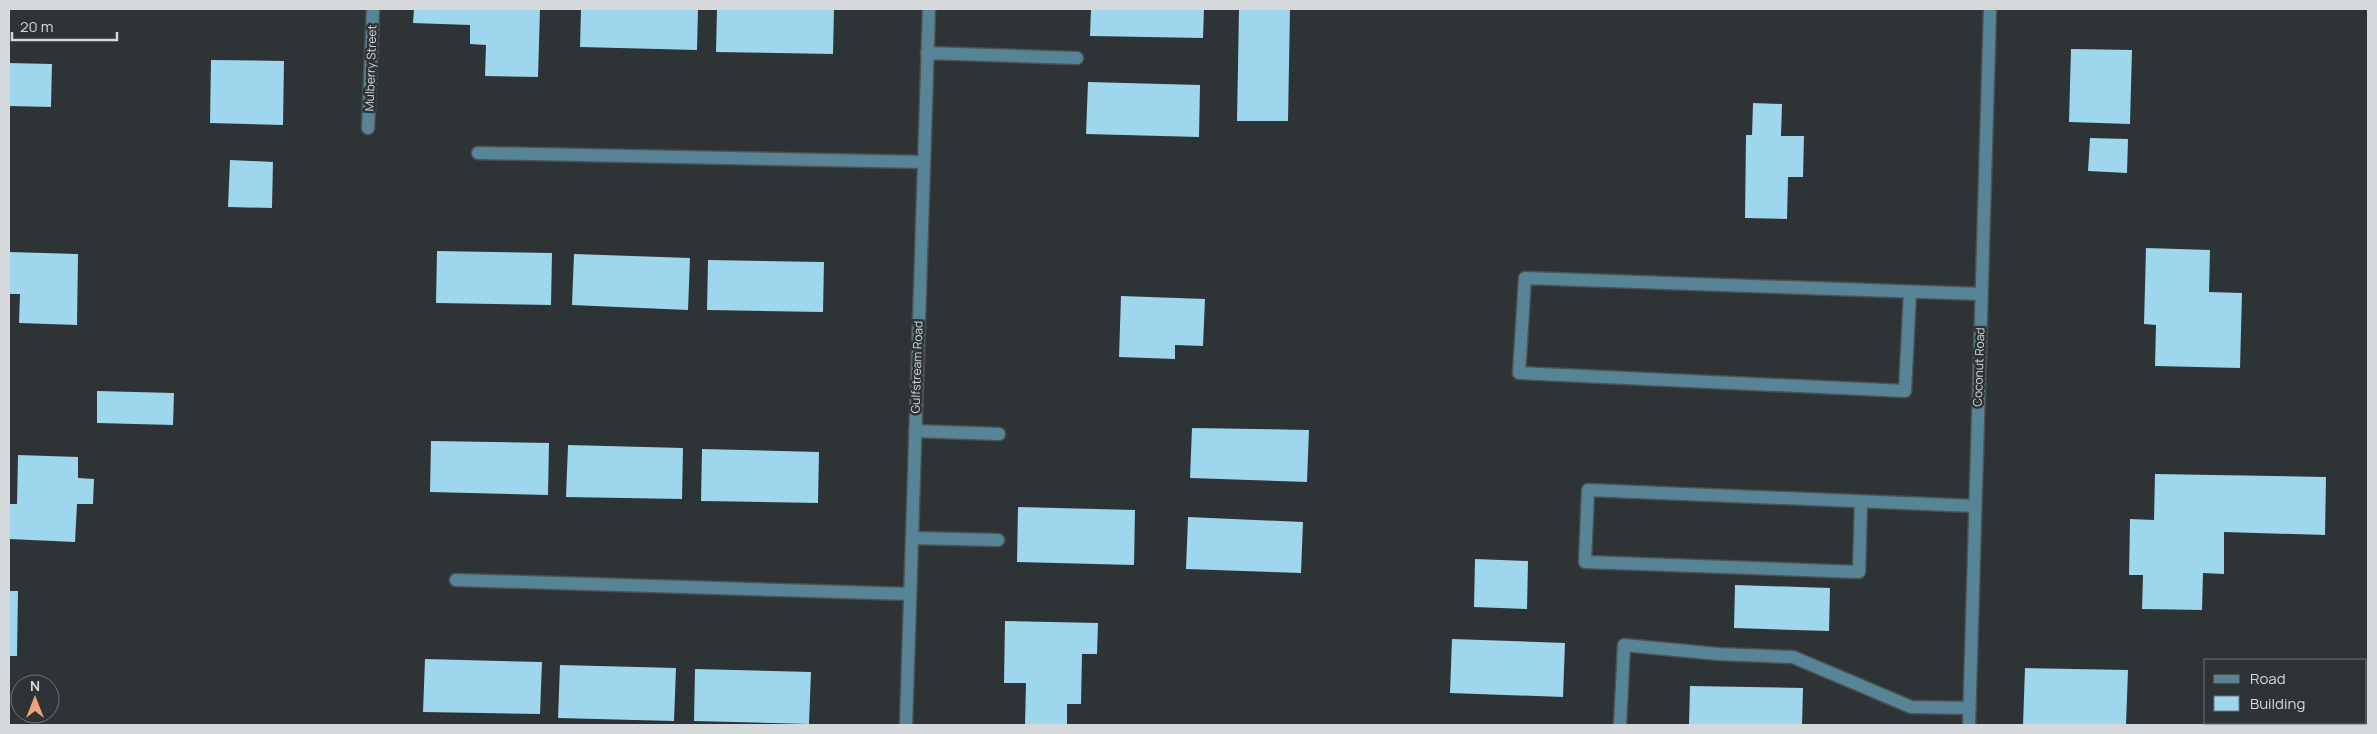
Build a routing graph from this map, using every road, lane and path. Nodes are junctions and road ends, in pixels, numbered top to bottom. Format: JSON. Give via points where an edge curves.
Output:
{"nodes":[{"id":1,"x":373,"y":9,"type":"edge"},
{"id":2,"x":929,"y":9,"type":"edge"},
{"id":3,"x":1990,"y":9,"type":"edge"},
{"id":4,"x":927,"y":53,"type":"junction"},
{"id":5,"x":1077,"y":58,"type":"dead end"},
{"id":6,"x":368,"y":128,"type":"dead end"},
{"id":7,"x":478,"y":153,"type":"dead end"},
{"id":8,"x":924,"y":162,"type":"junction"},
{"id":9,"x":1910,"y":292,"type":"junction"},
{"id":10,"x":1981,"y":294,"type":"junction"},
{"id":11,"x":915,"y":431,"type":"junction"},
{"id":12,"x":999,"y":434,"type":"dead end"},
{"id":13,"x":1861,"y":502,"type":"junction"},
{"id":14,"x":1975,"y":506,"type":"junction"},
{"id":15,"x":912,"y":538,"type":"junction"},
{"id":16,"x":998,"y":540,"type":"dead end"},
{"id":17,"x":456,"y":580,"type":"dead end"},
{"id":18,"x":910,"y":594,"type":"junction"},
{"id":19,"x":1970,"y":708,"type":"junction"},
{"id":20,"x":906,"y":725,"type":"edge"},
{"id":21,"x":1620,"y":725,"type":"edge"},
{"id":22,"x":1970,"y":725,"type":"edge"}],
"edges":[{"from":1,"to":6,"type":"street","name":"Mulberry Street"},
{"from":2,"to":4,"type":"street","name":"Gulfstream Road"},
{"from":3,"to":10,"type":"street","name":"Coconut Road"},
{"from":4,"to":5,"type":"street"},
{"from":4,"to":8,"type":"street","name":"Gulfstream Road"},
{"from":7,"to":8,"type":"street"},
{"from":8,"to":11,"type":"street","name":"Gulfstream Road"},
{"from":9,"to":9,"type":"street","via":[[1525,278],[1519,373],[1905,391]]},
{"from":9,"to":10,"type":"street"},
{"from":10,"to":14,"type":"street","name":"Coconut Road"},
{"from":11,"to":12,"type":"street"},
{"from":11,"to":15,"type":"street","name":"Gulfstream Road"},
{"from":13,"to":13,"type":"street","via":[[1588,490],[1585,562],[1859,572]]},
{"from":13,"to":14,"type":"street"},
{"from":14,"to":19,"type":"street","name":"Coconut Road"},
{"from":15,"to":16,"type":"street"},
{"from":15,"to":18,"type":"street","name":"Gulfstream Road"},
{"from":17,"to":18,"type":"street"},
{"from":18,"to":20,"type":"street","name":"Gulfstream Road"},
{"from":19,"to":21,"type":"street","via":[[1911,708],[1793,657],[1624,645]]},
{"from":19,"to":22,"type":"street","name":"Coconut Road"}]}
